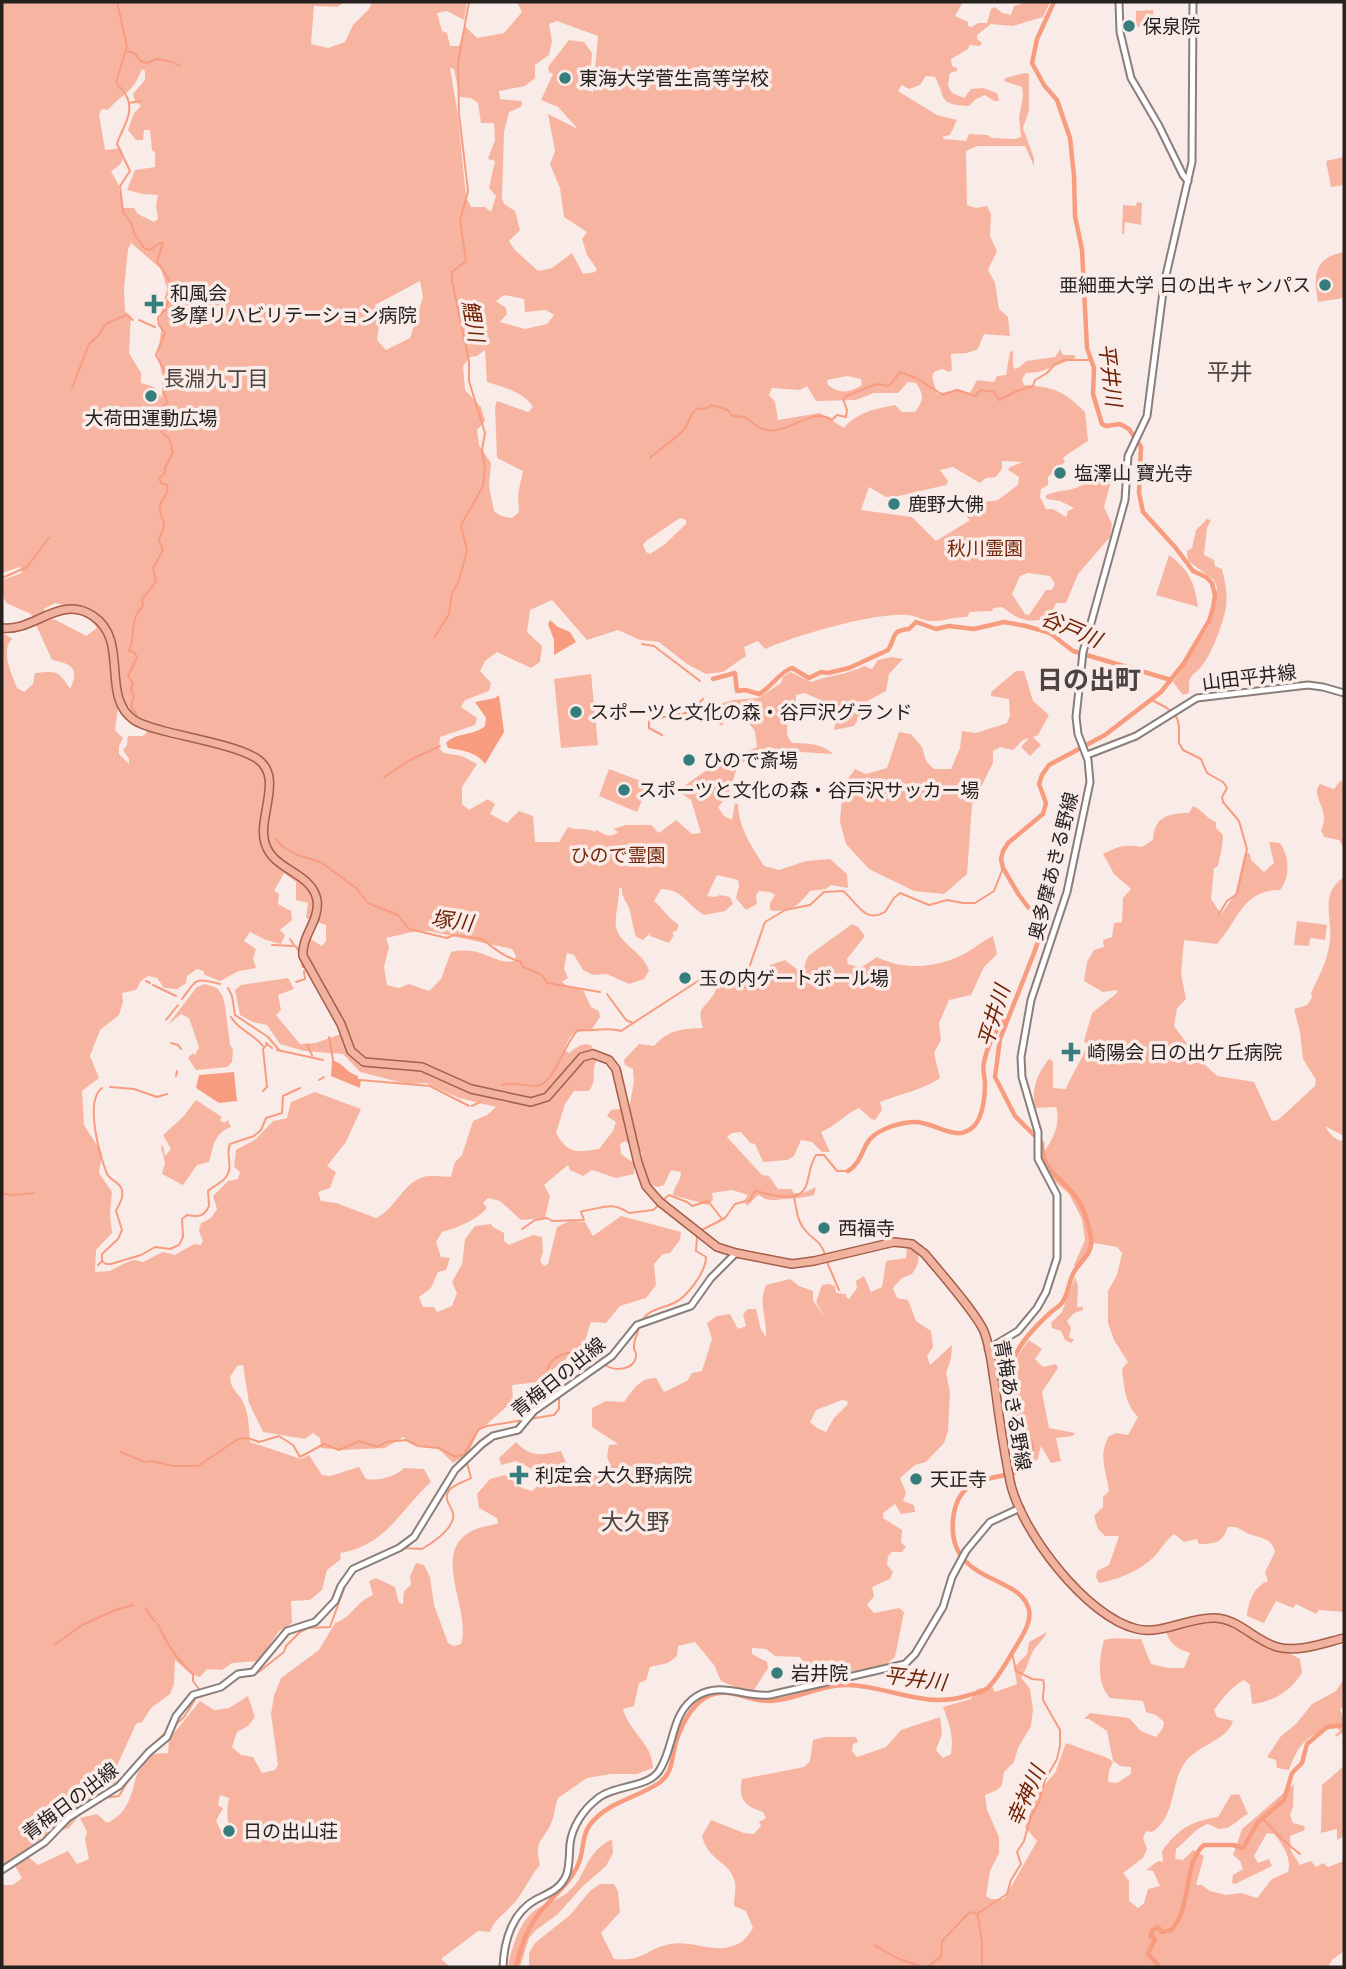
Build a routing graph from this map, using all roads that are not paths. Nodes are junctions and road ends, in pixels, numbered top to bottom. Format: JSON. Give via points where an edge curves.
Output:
{"nodes":[{"id":1,"x":1119,"y":2,"type":"edge"},
{"id":2,"x":1193,"y":2,"type":"edge"},
{"id":3,"x":1188,"y":181,"type":"junction"},
{"id":4,"x":2,"y":628,"type":"edge"},
{"id":5,"x":1344,"y":693,"type":"edge"},
{"id":6,"x":1086,"y":754,"type":"junction"},
{"id":7,"x":736,"y":1253,"type":"junction"},
{"id":8,"x":988,"y":1349,"type":"junction"},
{"id":9,"x":1020,"y":1508,"type":"junction"},
{"id":10,"x":1344,"y":1638,"type":"edge"},
{"id":11,"x":5,"y":1868,"type":"edge"},
{"id":12,"x":503,"y":1967,"type":"edge"}],
"edges":[{"from":1,"to":3,"type":"main road","via":[[1130,78]]},
{"from":2,"to":3,"type":"main road","via":[[1193,150]]},
{"from":3,"to":6,"type":"main road","name":"奥多摩あきる野線","via":[[1165,279],[1147,416],[1127,460],[1124,506],[1083,652],[1075,705]]},
{"from":4,"to":7,"type":"main road","name":"青梅あきる野線","via":[[19,627],[54,611],[88,613],[110,638],[119,699],[130,717],[140,724],[244,753],[263,764],[270,784],[264,842],[277,862],[314,892],[317,911],[303,944],[303,956],[355,1056],[372,1064],[422,1067],[471,1090],[531,1102],[547,1097],[582,1056],[604,1056],[616,1069],[646,1186],[702,1236]]},
{"from":5,"to":6,"type":"main road","name":"山田平井線","via":[[1308,685],[1201,697],[1136,736]]},
{"from":6,"to":8,"type":"main road","name":"奥多摩あきる野線","via":[[1090,782],[1075,855],[1064,905],[1031,1000],[1021,1062],[1040,1163],[1057,1195],[1056,1263],[1037,1308],[1018,1331]]},
{"from":7,"to":8,"type":"main road","name":"青梅あきる野線","via":[[804,1263],[904,1242],[917,1247],[932,1263],[981,1326]]},
{"from":7,"to":11,"type":"main road","name":"青梅日の出線","via":[[691,1306],[642,1324],[604,1363],[514,1432],[487,1439],[455,1470],[410,1541],[353,1569],[319,1618],[287,1631],[253,1672],[193,1695],[171,1732],[133,1773]]},
{"from":8,"to":9,"type":"main road","name":"青梅あきる野線","via":[[1010,1480]]},
{"from":9,"to":10,"type":"main road","name":"青梅あきる野線","via":[[1070,1584],[1127,1625],[1147,1630],[1223,1618],[1269,1644],[1287,1648]]},
{"from":9,"to":12,"type":"main road","via":[[990,1522],[964,1554],[943,1607],[915,1654],[902,1665],[770,1695],[716,1689],[694,1699],[677,1721],[658,1774],[606,1793],[583,1814],[571,1837],[565,1879],[531,1903],[514,1923],[504,1946]]}]}
